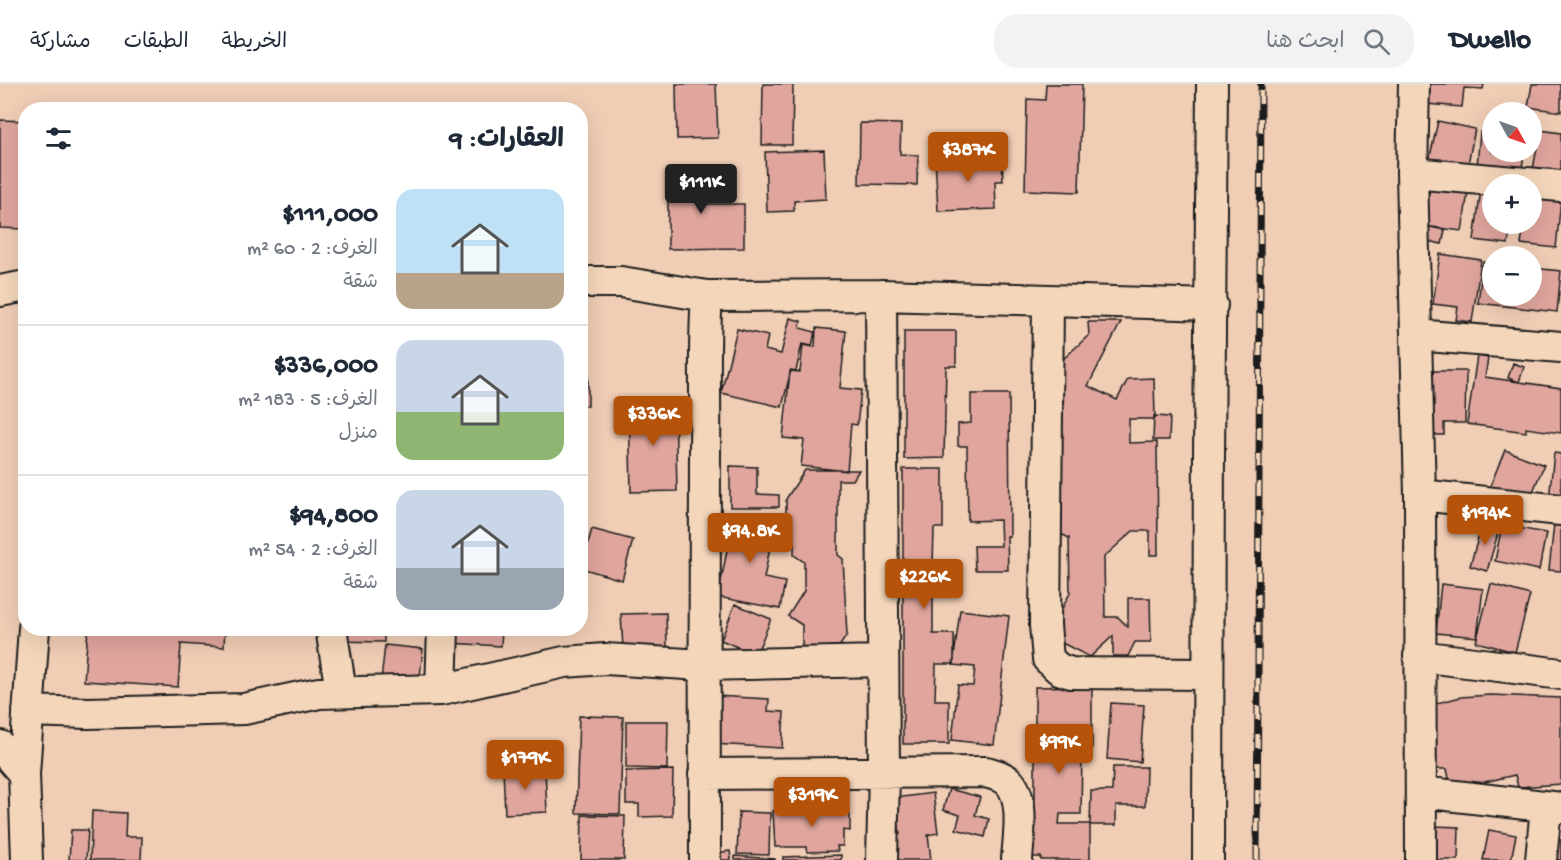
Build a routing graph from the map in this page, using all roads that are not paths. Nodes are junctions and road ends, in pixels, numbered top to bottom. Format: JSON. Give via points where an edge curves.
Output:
{"nodes":[{"id":1,"x":1212,"y":84,"type":"edge"},
{"id":2,"x":1414,"y":84,"type":"edge"},
{"id":3,"x":1412,"y":173,"type":"junction"},
{"id":4,"x":1561,"y":186,"type":"edge"},
{"id":5,"x":588,"y":282,"type":"edge"},
{"id":6,"x":18,"y":288,"type":"edge"},
{"id":7,"x":0,"y":291,"type":"edge"},
{"id":8,"x":881,"y":295,"type":"junction"},
{"id":9,"x":707,"y":296,"type":"junction"},
{"id":10,"x":1048,"y":301,"type":"junction"},
{"id":11,"x":1212,"y":305,"type":"junction"},
{"id":12,"x":1416,"y":335,"type":"junction"},
{"id":13,"x":1561,"y":347,"type":"edge"},
{"id":14,"x":1420,"y":495,"type":"junction"},
{"id":15,"x":1561,"y":510,"type":"edge"},
{"id":16,"x":33,"y":636,"type":"edge"},
{"id":17,"x":332,"y":636,"type":"edge"},
{"id":18,"x":443,"y":636,"type":"edge"},
{"id":19,"x":1419,"y":656,"type":"junction"},
{"id":20,"x":882,"y":661,"type":"junction"},
{"id":21,"x":703,"y":665,"type":"junction"},
{"id":22,"x":1207,"y":674,"type":"junction"},
{"id":23,"x":1561,"y":674,"type":"edge"},
{"id":24,"x":441,"y":690,"type":"junction"},
{"id":25,"x":340,"y":692,"type":"junction"},
{"id":26,"x":28,"y":711,"type":"junction"},
{"id":27,"x":0,"y":746,"type":"edge"},
{"id":28,"x":884,"y":772,"type":"junction"},
{"id":29,"x":24,"y":774,"type":"junction"},
{"id":30,"x":704,"y":774,"type":"junction"},
{"id":31,"x":1421,"y":792,"type":"junction"},
{"id":32,"x":1554,"y":808,"type":"edge"},
{"id":33,"x":27,"y":860,"type":"edge"},
{"id":34,"x":705,"y":860,"type":"edge"},
{"id":35,"x":882,"y":860,"type":"edge"},
{"id":36,"x":1017,"y":860,"type":"edge"},
{"id":37,"x":1208,"y":860,"type":"edge"},
{"id":38,"x":1421,"y":860,"type":"edge"},
{"id":39,"x":1541,"y":860,"type":"edge"}],
"edges":[{"from":1,"to":11,"type":"street"},
{"from":2,"to":3,"type":"street"},
{"from":3,"to":4,"type":"street"},
{"from":3,"to":12,"type":"street"},
{"from":5,"to":9,"type":"street","via":[[632,284]]},
{"from":6,"to":7,"type":"street"},
{"from":8,"to":9,"type":"street"},
{"from":8,"to":10,"type":"street"},
{"from":8,"to":20,"type":"street"},
{"from":9,"to":21,"type":"street"},
{"from":10,"to":11,"type":"street"},
{"from":10,"to":22,"type":"street","via":[[1048,659],[1071,673]]},
{"from":11,"to":22,"type":"street"},
{"from":12,"to":13,"type":"street"},
{"from":12,"to":14,"type":"street"},
{"from":14,"to":15,"type":"street"},
{"from":14,"to":19,"type":"street"},
{"from":16,"to":26,"type":"street"},
{"from":17,"to":25,"type":"street"},
{"from":18,"to":24,"type":"street"},
{"from":19,"to":23,"type":"street"},
{"from":19,"to":31,"type":"street"},
{"from":20,"to":21,"type":"street"},
{"from":20,"to":28,"type":"street"},
{"from":21,"to":24,"type":"street","via":[[604,658],[564,662]]},
{"from":21,"to":30,"type":"street"},
{"from":22,"to":37,"type":"street"},
{"from":24,"to":25,"type":"street"},
{"from":25,"to":26,"type":"street","via":[[310,694],[244,709]]},
{"from":26,"to":29,"type":"street"},
{"from":27,"to":29,"type":"street"},
{"from":28,"to":30,"type":"street"},
{"from":28,"to":35,"type":"street"},
{"from":28,"to":36,"type":"street","via":[[986,772],[1009,782],[1017,801]]},
{"from":29,"to":33,"type":"street"},
{"from":30,"to":34,"type":"street"},
{"from":31,"to":32,"type":"street"},
{"from":31,"to":38,"type":"street"},
{"from":32,"to":39,"type":"street"}]}
